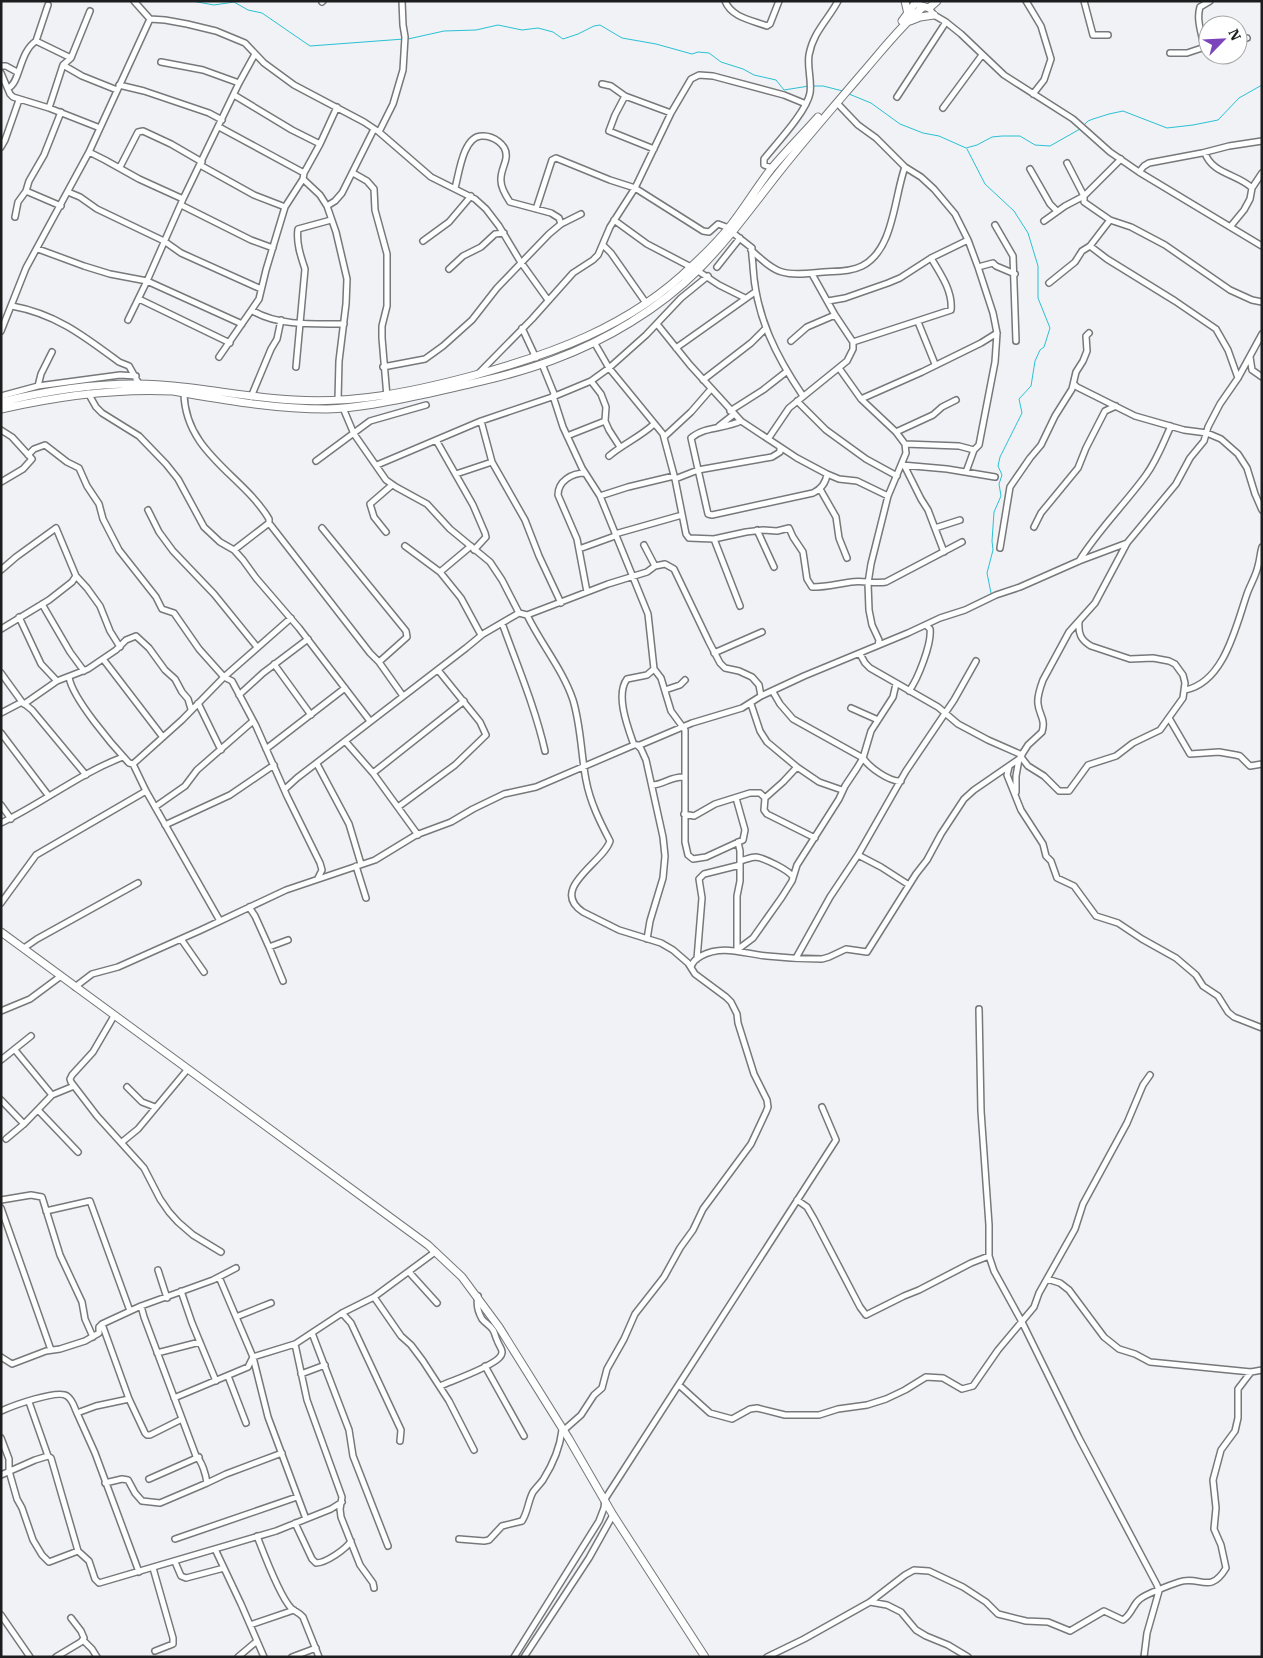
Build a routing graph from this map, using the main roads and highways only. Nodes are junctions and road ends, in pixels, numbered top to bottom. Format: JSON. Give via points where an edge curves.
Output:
{"nodes":[{"id":1,"x":905,"y":1,"type":"edge"},
{"id":2,"x":937,"y":1,"type":"edge"},
{"id":3,"x":916,"y":2,"type":"edge"},
{"id":4,"x":926,"y":7,"type":"junction"},
{"id":5,"x":908,"y":14,"type":"junction"},
{"id":6,"x":934,"y":15,"type":"road end"},
{"id":7,"x":904,"y":25,"type":"junction"},
{"id":8,"x":848,"y":87,"type":"junction"},
{"id":9,"x":836,"y":101,"type":"junction"},
{"id":10,"x":731,"y":230,"type":"junction"},
{"id":11,"x":695,"y":269,"type":"junction"},
{"id":12,"x":387,"y":399,"type":"junction"},
{"id":13,"x":1,"y":402,"type":"edge"},
{"id":14,"x":1,"y":409,"type":"edge"},
{"id":15,"x":1,"y":932,"type":"edge"},
{"id":16,"x":705,"y":1657,"type":"edge"}],
"edges":[{"from":1,"to":5,"type":"main road"},
{"from":2,"to":4,"type":"main road"},
{"from":3,"to":4,"type":"main road"},
{"from":3,"to":5,"type":"main road"},
{"from":4,"to":7,"type":"main road"},
{"from":5,"to":8,"type":"main road"},
{"from":6,"to":7,"type":"main road","via":[[920,17]]},
{"from":7,"to":8,"type":"main road"},
{"from":8,"to":9,"type":"main road"},
{"from":9,"to":10,"type":"main road"},
{"from":9,"to":10,"type":"main road","via":[[772,168]]},
{"from":10,"to":11,"type":"main road"},
{"from":11,"to":12,"type":"main road","via":[[617,321],[571,344],[536,358]]},
{"from":11,"to":12,"type":"main road","via":[[658,304],[637,318],[594,342],[542,364],[467,385]]},
{"from":12,"to":13,"type":"main road","via":[[296,400],[197,388],[107,384],[42,392]]},
{"from":12,"to":14,"type":"main road","via":[[343,408],[278,407],[158,390],[88,393]]},
{"from":15,"to":16,"type":"main road","via":[[436,1252],[462,1277],[500,1327],[613,1515]]}]}
